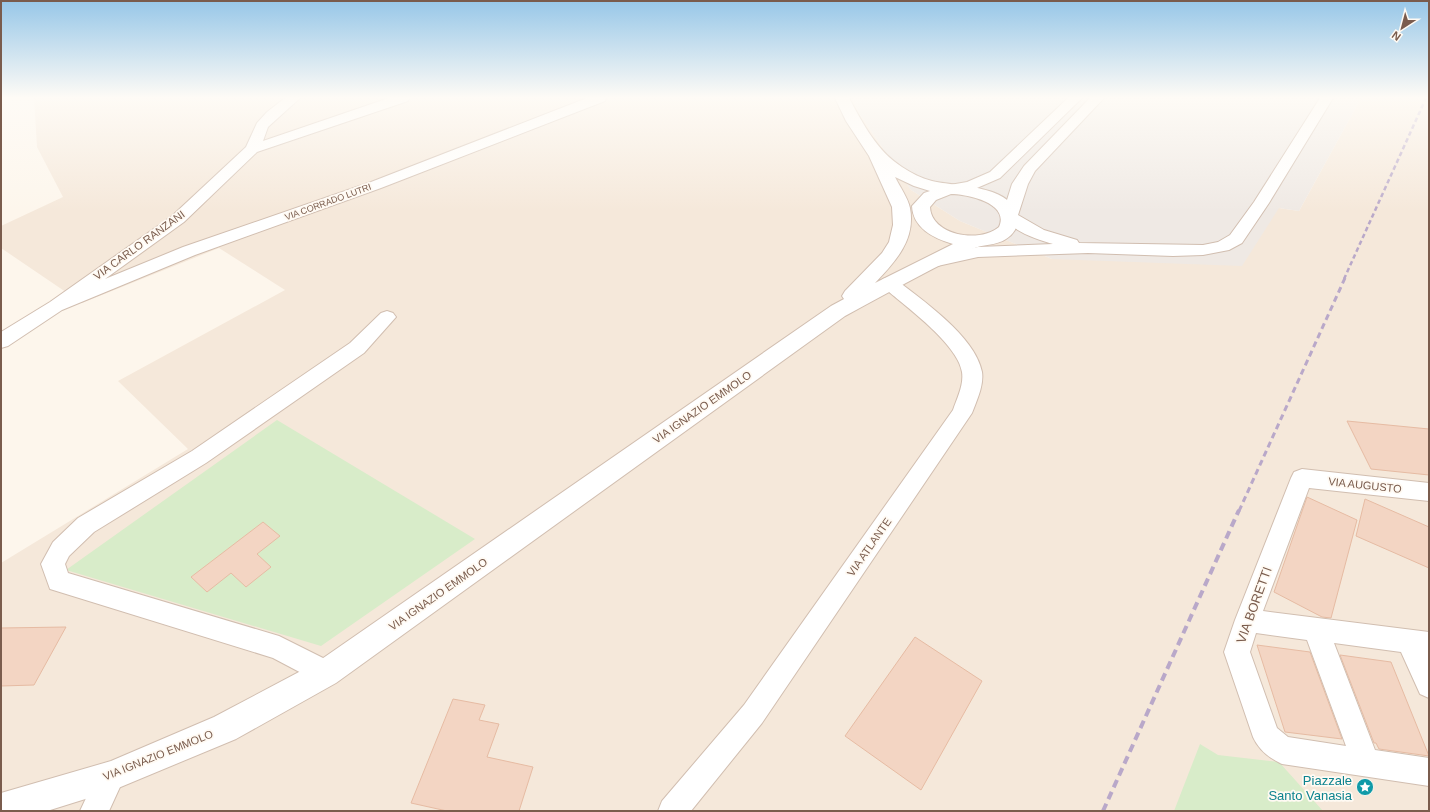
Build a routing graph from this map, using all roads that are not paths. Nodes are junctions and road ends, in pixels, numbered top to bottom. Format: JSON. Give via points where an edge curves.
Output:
{"nodes":[{"id":1,"x":258,"y":136,"type":"edge"},
{"id":2,"x":291,"y":136,"type":"edge"},
{"id":3,"x":502,"y":136,"type":"edge"},
{"id":4,"x":864,"y":136,"type":"edge"},
{"id":5,"x":1036,"y":136,"type":"edge"},
{"id":6,"x":1061,"y":136,"type":"edge"},
{"id":7,"x":1303,"y":136,"type":"edge"},
{"id":8,"x":252,"y":149,"type":"junction"},
{"id":9,"x":877,"y":156,"type":"junction"},
{"id":10,"x":950,"y":189,"type":"junction"},
{"id":11,"x":912,"y":212,"type":"junction"},
{"id":12,"x":1010,"y":216,"type":"junction"},
{"id":13,"x":972,"y":242,"type":"junction"},
{"id":14,"x":1088,"y":248,"type":"junction"},
{"id":15,"x":1011,"y":251,"type":"junction"},
{"id":16,"x":926,"y":264,"type":"junction"},
{"id":17,"x":889,"y":283,"type":"junction"},
{"id":18,"x":56,"y":306,"type":"junction"},
{"id":19,"x":838,"y":311,"type":"junction"},
{"id":20,"x":387,"y":317,"type":"dead end"},
{"id":21,"x":1,"y":341,"type":"edge"},
{"id":22,"x":1302,"y":478,"type":"joint"},
{"id":23,"x":1429,"y":492,"type":"edge"},
{"id":24,"x":1247,"y":620,"type":"junction"},
{"id":25,"x":1316,"y":629,"type":"junction"},
{"id":26,"x":1419,"y":642,"type":"edge"},
{"id":27,"x":326,"y":673,"type":"junction"},
{"id":28,"x":1429,"y":685,"type":"edge"},
{"id":29,"x":1362,"y":754,"type":"junction"},
{"id":30,"x":1429,"y":772,"type":"edge"},
{"id":31,"x":111,"y":776,"type":"junction"},
{"id":32,"x":1,"y":809,"type":"edge"},
{"id":33,"x":94,"y":811,"type":"edge"},
{"id":34,"x":672,"y":811,"type":"edge"}],
"edges":[{"from":1,"to":8,"type":"street","name":"VIA CARLO RANZANI"},
{"from":2,"to":8,"type":"street"},
{"from":3,"to":18,"type":"street","name":"VIA CORRADO LUTRI","via":[[376,185],[189,251]]},
{"from":4,"to":9,"type":"street"},
{"from":5,"to":10,"type":"street","via":[[995,174],[970,186]]},
{"from":6,"to":12,"type":"street","via":[[1029,169],[1020,184]]},
{"from":7,"to":14,"type":"street","via":[[1236,239],[1223,246],[1173,251]]},
{"from":8,"to":18,"type":"street","name":"VIA CARLO RANZANI","via":[[178,219]]},
{"from":9,"to":10,"type":"street","via":[[897,173],[912,181],[930,187]]},
{"from":9,"to":11,"type":"street"},
{"from":10,"to":11,"type":"street","via":[[935,193]]},
{"from":10,"to":12,"type":"street","via":[[987,195],[1005,208]]},
{"from":11,"to":13,"type":"street","via":[[943,235]]},
{"from":11,"to":19,"type":"street","via":[[902,225],[898,242],[889,257]]},
{"from":12,"to":13,"type":"street","via":[[1010,226],[1002,234],[990,240]]},
{"from":12,"to":14,"type":"street","via":[[1024,227],[1041,235]]},
{"from":13,"to":15,"type":"street"},
{"from":13,"to":16,"type":"street"},
{"from":14,"to":15,"type":"street"},
{"from":15,"to":16,"type":"street","via":[[978,252]]},
{"from":16,"to":17,"type":"street"},
{"from":17,"to":19,"type":"street"},
{"from":17,"to":34,"type":"street","name":"VIA ATLANTE","via":[[937,324],[968,356],[972,370],[972,387],[962,413],[753,714]]},
{"from":18,"to":21,"type":"street","name":"VIA CARLO RANZANI"},
{"from":19,"to":27,"type":"street","name":"VIA IGNAZIO EMMOLO"},
{"from":20,"to":27,"type":"street","via":[[357,348],[199,457],[86,525],[61,549],[53,564],[58,581],[279,648]]},
{"from":22,"to":23,"type":"street","name":"VIA AUGUSTO"},
{"from":22,"to":24,"type":"street","name":"VIA BORETTI"},
{"from":24,"to":25,"type":"street"},
{"from":24,"to":29,"type":"street","name":"VIA BORETTI","via":[[1237,652],[1268,736],[1282,750]]},
{"from":25,"to":26,"type":"street"},
{"from":25,"to":29,"type":"street"},
{"from":26,"to":28,"type":"street"},
{"from":27,"to":31,"type":"street","name":"VIA IGNAZIO EMMOLO","via":[[225,728]]},
{"from":29,"to":30,"type":"street"},
{"from":31,"to":32,"type":"street","name":"VIA IGNAZIO EMMOLO"},
{"from":31,"to":33,"type":"street"}]}
